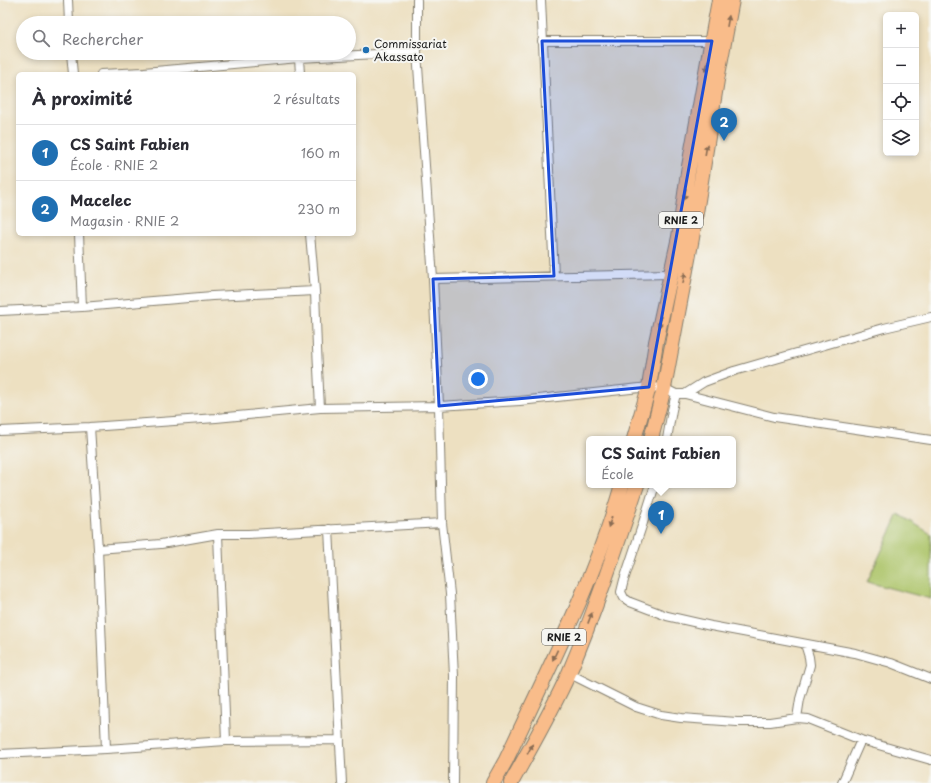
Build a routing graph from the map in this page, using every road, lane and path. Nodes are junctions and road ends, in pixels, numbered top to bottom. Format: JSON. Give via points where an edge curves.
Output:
{"nodes":[{"id":1,"x":68,"y":0,"type":"edge"},
{"id":2,"x":417,"y":0,"type":"edge"},
{"id":3,"x":541,"y":0,"type":"edge"},
{"id":4,"x":719,"y":0,"type":"edge"},
{"id":5,"x":732,"y":0,"type":"edge"},
{"id":6,"x":69,"y":16,"type":"edge"},
{"id":7,"x":542,"y":41,"type":"junction"},
{"id":8,"x":712,"y":41,"type":"junction"},
{"id":9,"x":417,"y":52,"type":"junction"},
{"id":10,"x":356,"y":55,"type":"edge"},
{"id":11,"x":72,"y":60,"type":"edge"},
{"id":12,"x":277,"y":60,"type":"edge"},
{"id":13,"x":299,"y":60,"type":"edge"},
{"id":14,"x":73,"y":72,"type":"edge"},
{"id":15,"x":144,"y":72,"type":"edge"},
{"id":16,"x":300,"y":72,"type":"edge"},
{"id":17,"x":79,"y":236,"type":"edge"},
{"id":18,"x":310,"y":236,"type":"edge"},
{"id":19,"x":670,"y":274,"type":"junction"},
{"id":20,"x":554,"y":276,"type":"junction"},
{"id":21,"x":433,"y":279,"type":"junction"},
{"id":22,"x":315,"y":291,"type":"junction"},
{"id":23,"x":82,"y":307,"type":"junction"},
{"id":24,"x":0,"y":311,"type":"edge"},
{"id":25,"x":931,"y":317,"type":"edge"},
{"id":26,"x":649,"y":387,"type":"junction"},
{"id":27,"x":670,"y":391,"type":"junction"},
{"id":28,"x":685,"y":394,"type":"junction"},
{"id":29,"x":439,"y":406,"type":"junction"},
{"id":30,"x":320,"y":408,"type":"junction"},
{"id":31,"x":90,"y":426,"type":"junction"},
{"id":32,"x":0,"y":430,"type":"edge"},
{"id":33,"x":635,"y":436,"type":"edge"},
{"id":34,"x":651,"y":436,"type":"edge"},
{"id":35,"x":668,"y":436,"type":"edge"},
{"id":36,"x":931,"y":440,"type":"edge"},
{"id":37,"x":621,"y":488,"type":"edge"},
{"id":38,"x":636,"y":488,"type":"edge"},
{"id":39,"x":654,"y":488,"type":"edge"},
{"id":40,"x":442,"y":523,"type":"junction"},
{"id":41,"x":329,"y":529,"type":"junction"},
{"id":42,"x":218,"y":534,"type":"junction"},
{"id":43,"x":98,"y":549,"type":"junction"},
{"id":44,"x":805,"y":644,"type":"junction"},
{"id":45,"x":568,"y":674,"type":"junction"},
{"id":46,"x":931,"y":679,"type":"edge"},
{"id":47,"x":797,"y":718,"type":"junction"},
{"id":48,"x":340,"y":740,"type":"junction"},
{"id":49,"x":861,"y":740,"type":"junction"},
{"id":50,"x":226,"y":741,"type":"junction"},
{"id":51,"x":106,"y":749,"type":"junction"},
{"id":52,"x":0,"y":754,"type":"edge"},
{"id":53,"x":931,"y":760,"type":"edge"},
{"id":54,"x":342,"y":783,"type":"edge"},
{"id":55,"x":453,"y":783,"type":"edge"},
{"id":56,"x":493,"y":783,"type":"edge"},
{"id":57,"x":511,"y":783,"type":"edge"},
{"id":58,"x":842,"y":783,"type":"edge"}],
"edges":[{"from":1,"to":6,"type":"street"},
{"from":2,"to":9,"type":"street"},
{"from":3,"to":7,"type":"street"},
{"from":4,"to":8,"type":"highway","name":"RNIE 2","number":"RNIE 2"},
{"from":27,"to":5,"type":"highway","name":"RNIE 2","number":"RNIE 2","one_way":true,"via":[[717,80]]},
{"from":7,"to":8,"type":"street"},
{"from":7,"to":20,"type":"street"},
{"from":8,"to":19,"type":"highway","name":"RNIE 2","number":"RNIE 2","one_way":true,"via":[[679,237]]},
{"from":9,"to":10,"type":"street"},
{"from":9,"to":21,"type":"street"},
{"from":11,"to":14,"type":"street"},
{"from":12,"to":15,"type":"street"},
{"from":13,"to":16,"type":"street"},
{"from":17,"to":23,"type":"street"},
{"from":18,"to":22,"type":"street"},
{"from":19,"to":20,"type":"street"},
{"from":19,"to":26,"type":"highway","name":"RNIE 2","number":"RNIE 2","one_way":true},
{"from":20,"to":21,"type":"street"},
{"from":21,"to":29,"type":"street"},
{"from":22,"to":23,"type":"street","via":[[212,296]]},
{"from":22,"to":30,"type":"street"},
{"from":23,"to":24,"type":"street"},
{"from":25,"to":28,"type":"street","via":[[734,371],[704,382]]},
{"from":26,"to":27,"type":"street"},
{"from":26,"to":29,"type":"street","via":[[520,401]]},
{"from":26,"to":33,"type":"highway","name":"RNIE 2","number":"RNIE 2"},
{"from":27,"to":28,"type":"street"},
{"from":27,"to":34,"type":"highway","name":"RNIE 2","number":"RNIE 2"},
{"from":27,"to":35,"type":"street","via":[[672,410]]},
{"from":28,"to":36,"type":"street","via":[[774,417]]},
{"from":29,"to":30,"type":"street"},
{"from":29,"to":40,"type":"street"},
{"from":30,"to":31,"type":"street"},
{"from":31,"to":32,"type":"street"},
{"from":31,"to":43,"type":"street"},
{"from":37,"to":56,"type":"highway","name":"RNIE 2","number":"RNIE 2","one_way":true,"via":[[598,558],[573,618]]},
{"from":45,"to":38,"type":"highway","name":"RNIE 2","number":"RNIE 2","one_way":true},
{"from":39,"to":44,"type":"street","via":[[624,580],[621,592],[624,598],[667,616]]},
{"from":40,"to":41,"type":"street"},
{"from":40,"to":55,"type":"street","via":[[450,594]]},
{"from":41,"to":42,"type":"street"},
{"from":41,"to":48,"type":"street"},
{"from":42,"to":43,"type":"street","via":[[161,544]]},
{"from":42,"to":50,"type":"street"},
{"from":43,"to":51,"type":"street"},
{"from":44,"to":46,"type":"street","via":[[873,657]]},
{"from":44,"to":47,"type":"street","via":[[810,665]]},
{"from":45,"to":47,"type":"street","via":[[636,707],[661,716],[737,722],[770,722]]},
{"from":57,"to":45,"type":"highway","name":"RNIE 2","number":"RNIE 2","one_way":true},
{"from":47,"to":49,"type":"street","via":[[808,719]]},
{"from":48,"to":50,"type":"street"},
{"from":48,"to":54,"type":"street"},
{"from":49,"to":53,"type":"street"},
{"from":49,"to":58,"type":"street"},
{"from":50,"to":51,"type":"street"},
{"from":51,"to":52,"type":"street"}]}
